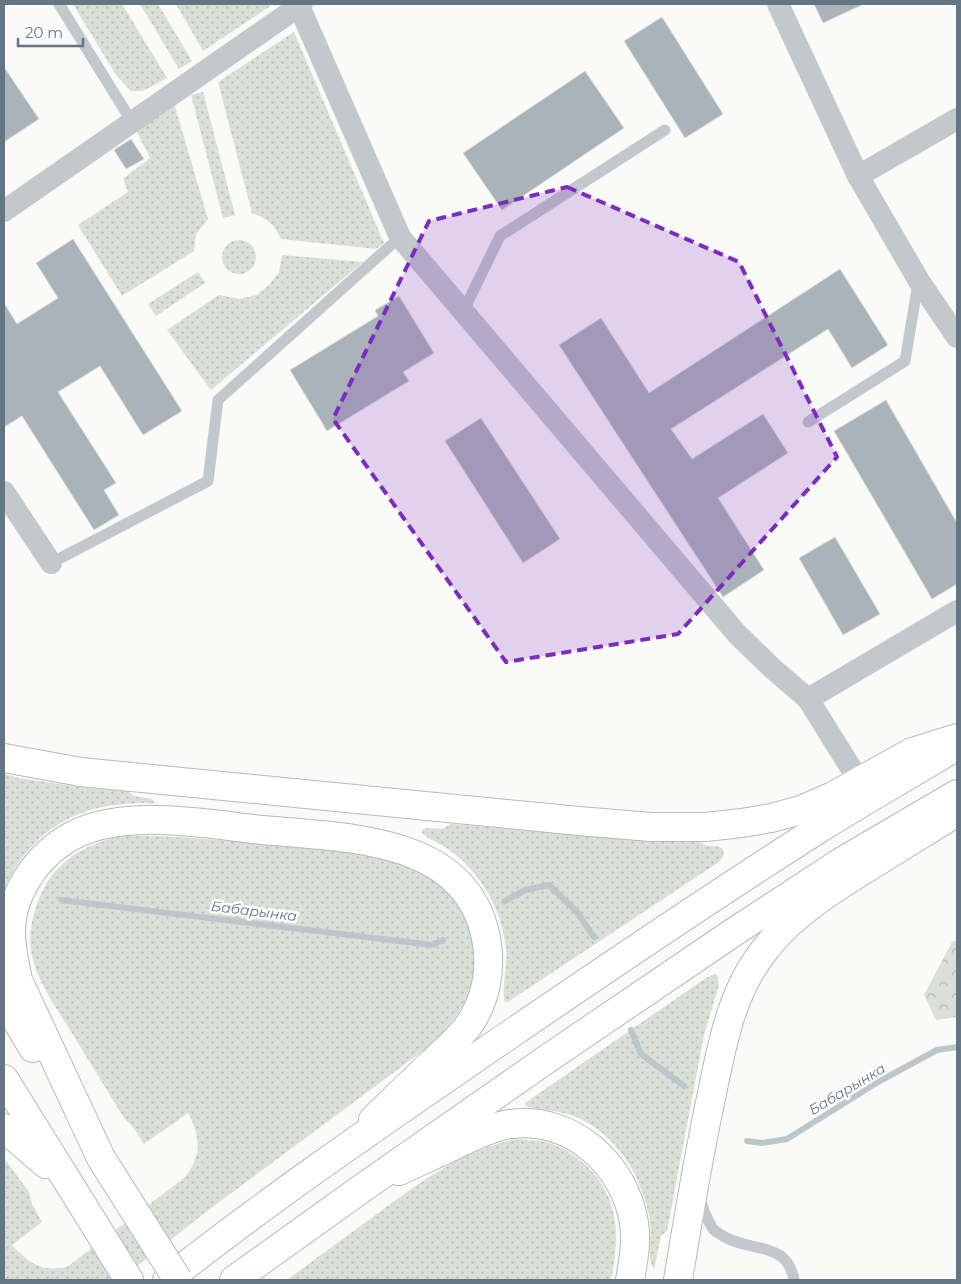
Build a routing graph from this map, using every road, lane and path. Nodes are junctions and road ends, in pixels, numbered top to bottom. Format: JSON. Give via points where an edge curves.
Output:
{"nodes":[{"id":1,"x":59,"y":4,"type":"edge"},
{"id":2,"x":300,"y":4,"type":"edge"},
{"id":3,"x":778,"y":4,"type":"edge"},
{"id":4,"x":957,"y":119,"type":"edge"},
{"id":5,"x":132,"y":122,"type":"junction"},
{"id":6,"x":665,"y":130,"type":"dead end"},
{"id":7,"x":858,"y":176,"type":"junction"},
{"id":8,"x":4,"y":211,"type":"edge"},
{"id":9,"x":400,"y":236,"type":"junction"},
{"id":10,"x":919,"y":281,"type":"junction"},
{"id":11,"x":463,"y":312,"type":"junction"},
{"id":12,"x":957,"y":337,"type":"edge"},
{"id":13,"x":808,"y":422,"type":"dead end"},
{"id":14,"x":4,"y":492,"type":"edge"},
{"id":15,"x":51,"y":563,"type":"joint"},
{"id":16,"x":957,"y":611,"type":"edge"},
{"id":17,"x":808,"y":699,"type":"junction"},
{"id":18,"x":957,"y":738,"type":"edge"},
{"id":19,"x":957,"y":746,"type":"edge"},
{"id":20,"x":4,"y":758,"type":"edge"},
{"id":21,"x":859,"y":781,"type":"junction"},
{"id":22,"x":957,"y":794,"type":"edge"},
{"id":23,"x":957,"y":812,"type":"edge"},
{"id":24,"x":4,"y":999,"type":"edge"},
{"id":25,"x":4,"y":1079,"type":"edge"},
{"id":26,"x":4,"y":1128,"type":"edge"},
{"id":27,"x":339,"y":1152,"type":"junction"},
{"id":28,"x":101,"y":1158,"type":"junction"},
{"id":29,"x":695,"y":1171,"type":"junction"},
{"id":30,"x":67,"y":1182,"type":"junction"},
{"id":31,"x":361,"y":1188,"type":"junction"},
{"id":32,"x":129,"y":1280,"type":"edge"},
{"id":33,"x":167,"y":1280,"type":"edge"},
{"id":34,"x":178,"y":1280,"type":"edge"},
{"id":35,"x":234,"y":1280,"type":"edge"},
{"id":36,"x":630,"y":1280,"type":"edge"},
{"id":37,"x":678,"y":1280,"type":"edge"},
{"id":38,"x":794,"y":1280,"type":"edge"}],
"edges":[{"from":1,"to":5,"type":"lane"},
{"from":2,"to":5,"type":"street"},
{"from":2,"to":9,"type":"street"},
{"from":3,"to":7,"type":"street"},
{"from":4,"to":7,"type":"street"},
{"from":5,"to":8,"type":"street"},
{"from":6,"to":11,"type":"lane","via":[[500,236]]},
{"from":7,"to":10,"type":"street"},
{"from":9,"to":11,"type":"street"},
{"from":9,"to":15,"type":"lane","via":[[218,400],[208,481]]},
{"from":10,"to":12,"type":"street"},
{"from":10,"to":13,"type":"lane","via":[[905,361]]},
{"from":11,"to":17,"type":"street","via":[[737,634]]},
{"from":14,"to":15,"type":"street"},
{"from":16,"to":17,"type":"street"},
{"from":17,"to":21,"type":"street"},
{"from":18,"to":21,"type":"main road","via":[[912,752]]},
{"from":19,"to":27,"type":"main road","via":[[819,828],[713,897]]},
{"from":20,"to":21,"type":"main road","via":[[81,772],[651,827],[705,827],[771,818],[801,810]]},
{"from":22,"to":31,"type":"main road","via":[[842,862],[734,932]]},
{"from":23,"to":29,"type":"main road","via":[[830,891],[798,915],[767,946],[750,970],[733,1007]]},
{"from":24,"to":28,"type":"main road"},
{"from":25,"to":30,"type":"main road"},
{"from":26,"to":30,"type":"main road"},
{"from":27,"to":28,"type":"main road","via":[[456,1040],[478,1008],[485,990],[488,953],[480,917],[470,897],[438,866],[387,845],[360,839],[182,821],[132,820],[86,829],[45,856],[23,886],[11,931],[18,980]]},
{"from":27,"to":33,"type":"main road"},
{"from":28,"to":34,"type":"main road","bridge":true},
{"from":29,"to":37,"type":"main road"},
{"from":29,"to":38,"type":"lane","via":[[702,1208],[714,1230],[731,1241],[774,1251],[785,1258]]},
{"from":30,"to":32,"type":"main road"},
{"from":31,"to":35,"type":"main road"},
{"from":31,"to":36,"type":"main road","via":[[485,1131],[527,1122],[548,1126],[589,1145],[619,1180],[629,1201],[634,1224],[635,1252]]}]}
